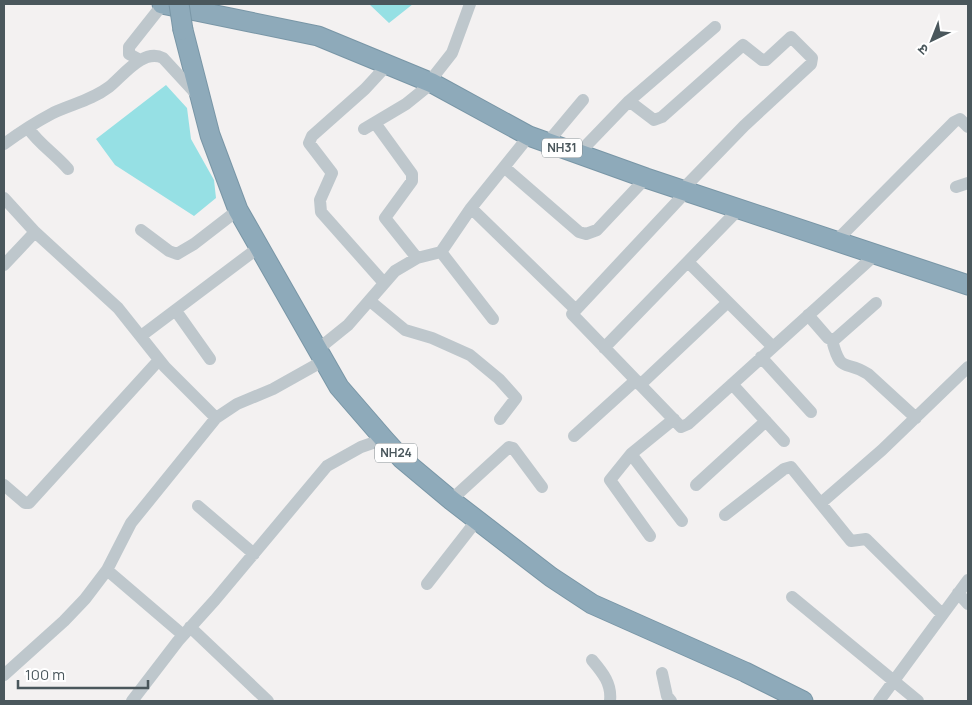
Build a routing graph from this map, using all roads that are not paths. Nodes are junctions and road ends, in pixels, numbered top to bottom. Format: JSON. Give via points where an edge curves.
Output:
{"nodes":[{"id":1,"x":162,"y":4,"type":"edge"},
{"id":2,"x":470,"y":4,"type":"edge"},
{"id":3,"x":191,"y":6,"type":"edge"},
{"id":4,"x":715,"y":27,"type":"dead end"},
{"id":5,"x":140,"y":60,"type":"junction"},
{"id":6,"x":389,"y":63,"type":"junction"},
{"id":7,"x":431,"y":82,"type":"junction"},
{"id":8,"x":200,"y":98,"type":"junction"},
{"id":9,"x":584,"y":100,"type":"dead end"},
{"id":10,"x":629,"y":101,"type":"junction"},
{"id":11,"x":968,"y":127,"type":"edge"},
{"id":12,"x":28,"y":128,"type":"junction"},
{"id":13,"x":529,"y":136,"type":"junction"},
{"id":14,"x":547,"y":143,"type":"junction"},
{"id":15,"x":4,"y":144,"type":"edge"},
{"id":16,"x":578,"y":154,"type":"junction"},
{"id":17,"x":504,"y":167,"type":"junction"},
{"id":18,"x":68,"y":169,"type":"dead end"},
{"id":19,"x":646,"y":178,"type":"junction"},
{"id":20,"x":684,"y":191,"type":"junction"},
{"id":21,"x":4,"y":198,"type":"edge"},
{"id":22,"x":471,"y":208,"type":"junction"},
{"id":23,"x":739,"y":209,"type":"junction"},
{"id":24,"x":238,"y":210,"type":"junction"},
{"id":25,"x":141,"y":230,"type":"dead end"},
{"id":26,"x":35,"y":232,"type":"junction"},
{"id":27,"x":836,"y":241,"type":"junction"},
{"id":28,"x":258,"y":248,"type":"junction"},
{"id":29,"x":441,"y":252,"type":"junction"},
{"id":30,"x":875,"y":255,"type":"junction"},
{"id":31,"x":417,"y":258,"type":"junction"},
{"id":32,"x":688,"y":262,"type":"junction"},
{"id":33,"x":4,"y":265,"type":"edge"},
{"id":34,"x":384,"y":283,"type":"junction"},
{"id":35,"x":968,"y":285,"type":"edge"},
{"id":36,"x":370,"y":301,"type":"junction"},
{"id":37,"x":728,"y":302,"type":"junction"},
{"id":38,"x":876,"y":303,"type":"dead end"},
{"id":39,"x":576,"y":310,"type":"junction"},
{"id":40,"x":176,"y":311,"type":"junction"},
{"id":41,"x":808,"y":315,"type":"junction"},
{"id":42,"x":493,"y":319,"type":"dead end"},
{"id":43,"x":141,"y":336,"type":"junction"},
{"id":44,"x":832,"y":340,"type":"junction"},
{"id":45,"x":773,"y":347,"type":"junction"},
{"id":46,"x":604,"y":348,"type":"junction"},
{"id":47,"x":320,"y":355,"type":"junction"},
{"id":48,"x":761,"y":357,"type":"junction"},
{"id":49,"x":210,"y":359,"type":"dead end"},
{"id":50,"x":159,"y":360,"type":"junction"},
{"id":51,"x":968,"y":367,"type":"edge"},
{"id":52,"x":638,"y":382,"type":"junction"},
{"id":53,"x":732,"y":384,"type":"junction"},
{"id":54,"x":811,"y":412,"type":"dead end"},
{"id":55,"x":216,"y":418,"type":"junction"},
{"id":56,"x":916,"y":418,"type":"junction"},
{"id":57,"x":500,"y":419,"type":"dead end"},
{"id":58,"x":674,"y":419,"type":"junction"},
{"id":59,"x":766,"y":422,"type":"junction"},
{"id":60,"x":574,"y":436,"type":"dead end"},
{"id":61,"x":384,"y":439,"type":"junction"},
{"id":62,"x":784,"y":441,"type":"dead end"},
{"id":63,"x":631,"y":454,"type":"junction"},
{"id":64,"x":4,"y":485,"type":"edge"},
{"id":65,"x":696,"y":485,"type":"dead end"},
{"id":66,"x":542,"y":487,"type":"dead end"},
{"id":67,"x":452,"y":500,"type":"junction"},
{"id":68,"x":821,"y":503,"type":"junction"},
{"id":69,"x":198,"y":506,"type":"dead end"},
{"id":70,"x":726,"y":515,"type":"dead end"},
{"id":71,"x":477,"y":520,"type":"junction"},
{"id":72,"x":682,"y":521,"type":"dead end"},
{"id":73,"x":650,"y":536,"type":"dead end"},
{"id":74,"x":254,"y":554,"type":"junction"},
{"id":75,"x":107,"y":570,"type":"junction"},
{"id":76,"x":968,"y":580,"type":"edge"},
{"id":77,"x":427,"y":584,"type":"dead end"},
{"id":78,"x":958,"y":594,"type":"junction"},
{"id":79,"x":792,"y":597,"type":"dead end"},
{"id":80,"x":968,"y":604,"type":"edge"},
{"id":81,"x":942,"y":614,"type":"junction"},
{"id":82,"x":186,"y":631,"type":"junction"},
{"id":83,"x":592,"y":660,"type":"dead end"},
{"id":84,"x":662,"y":673,"type":"dead end"},
{"id":85,"x":4,"y":675,"type":"edge"},
{"id":86,"x":894,"y":680,"type":"junction"},
{"id":87,"x":666,"y":699,"type":"edge"},
{"id":88,"x":132,"y":701,"type":"edge"},
{"id":89,"x":268,"y":701,"type":"edge"},
{"id":90,"x":610,"y":701,"type":"edge"},
{"id":91,"x":803,"y":701,"type":"edge"},
{"id":92,"x":879,"y":701,"type":"edge"},
{"id":93,"x":918,"y":701,"type":"edge"}],
"edges":[{"from":1,"to":3,"type":"highway","number":"NH31"},
{"from":1,"to":5,"type":"street","via":[[129,48],[129,54]]},
{"from":2,"to":7,"type":"street","via":[[452,53]]},
{"from":3,"to":6,"type":"highway","number":"NH31","via":[[318,36]]},
{"from":3,"to":8,"type":"highway","number":"NH24","bridge":true,"via":[[183,30]]},
{"from":4,"to":10,"type":"street"},
{"from":5,"to":8,"type":"street","via":[[156,55],[163,58]]},
{"from":5,"to":12,"type":"street","via":[[108,88]]},
{"from":6,"to":7,"type":"highway","number":"NH31"},
{"from":6,"to":34,"type":"street","via":[[312,136],[309,143],[332,173],[319,209]]},
{"from":7,"to":13,"type":"highway","number":"NH31"},
{"from":7,"to":31,"type":"street","via":[[406,104],[370,126],[412,174],[412,181],[385,218]]},
{"from":8,"to":24,"type":"highway","number":"NH24","via":[[221,171]]},
{"from":9,"to":14,"type":"street"},
{"from":10,"to":16,"type":"street"},
{"from":10,"to":20,"type":"street","via":[[649,118],[662,117],[743,45],[766,60],[791,36],[812,58],[811,64],[744,126]]},
{"from":11,"to":27,"type":"street","via":[[960,119],[954,122]]},
{"from":12,"to":15,"type":"street"},
{"from":12,"to":18,"type":"street"},
{"from":13,"to":14,"type":"highway","number":"NH31"},
{"from":13,"to":17,"type":"street"},
{"from":14,"to":16,"type":"highway","number":"NH31"},
{"from":16,"to":19,"type":"highway","number":"NH31"},
{"from":17,"to":19,"type":"street","via":[[579,232],[586,234],[598,230]]},
{"from":17,"to":22,"type":"street"},
{"from":19,"to":20,"type":"highway","number":"NH31"},
{"from":20,"to":23,"type":"highway","number":"NH31"},
{"from":20,"to":39,"type":"street"},
{"from":21,"to":26,"type":"street"},
{"from":22,"to":29,"type":"street"},
{"from":22,"to":39,"type":"street"},
{"from":23,"to":27,"type":"highway","number":"NH31"},
{"from":23,"to":32,"type":"street"},
{"from":24,"to":25,"type":"street","via":[[177,254]]},
{"from":24,"to":28,"type":"highway","number":"NH24"},
{"from":26,"to":33,"type":"street"},
{"from":26,"to":43,"type":"street","via":[[118,308]]},
{"from":27,"to":30,"type":"highway","number":"NH31"},
{"from":28,"to":40,"type":"street"},
{"from":28,"to":47,"type":"highway","number":"NH24"},
{"from":29,"to":31,"type":"street"},
{"from":29,"to":42,"type":"street"},
{"from":30,"to":35,"type":"highway","number":"NH31"},
{"from":30,"to":41,"type":"street"},
{"from":31,"to":34,"type":"street"},
{"from":32,"to":37,"type":"street"},
{"from":32,"to":46,"type":"street"},
{"from":34,"to":36,"type":"street"},
{"from":36,"to":47,"type":"street"},
{"from":36,"to":57,"type":"street","via":[[405,330],[470,355],[499,379],[516,398]]},
{"from":37,"to":45,"type":"street"},
{"from":37,"to":52,"type":"street"},
{"from":38,"to":44,"type":"street"},
{"from":39,"to":46,"type":"street","via":[[572,314],[574,318]]},
{"from":40,"to":43,"type":"street"},
{"from":40,"to":49,"type":"street"},
{"from":41,"to":44,"type":"street"},
{"from":41,"to":45,"type":"street"},
{"from":43,"to":50,"type":"street"},
{"from":44,"to":56,"type":"street","via":[[838,359],[844,366],[861,369],[868,374]]},
{"from":45,"to":48,"type":"street"},
{"from":46,"to":52,"type":"street"},
{"from":47,"to":55,"type":"street","via":[[273,389],[237,404]]},
{"from":47,"to":61,"type":"highway","number":"NH24","via":[[339,387]]},
{"from":48,"to":53,"type":"street"},
{"from":48,"to":54,"type":"street"},
{"from":50,"to":55,"type":"street"},
{"from":50,"to":64,"type":"street","via":[[29,503]]},
{"from":51,"to":56,"type":"street"},
{"from":52,"to":58,"type":"street"},
{"from":52,"to":60,"type":"street"},
{"from":53,"to":58,"type":"street","via":[[688,424],[681,427]]},
{"from":53,"to":59,"type":"street"},
{"from":55,"to":75,"type":"street","via":[[131,523]]},
{"from":56,"to":68,"type":"street"},
{"from":58,"to":63,"type":"street"},
{"from":59,"to":62,"type":"street"},
{"from":59,"to":65,"type":"street"},
{"from":61,"to":67,"type":"highway","number":"NH24","via":[[402,459]]},
{"from":61,"to":74,"type":"street","via":[[326,466]]},
{"from":63,"to":72,"type":"street"},
{"from":63,"to":73,"type":"street","via":[[610,480]]},
{"from":66,"to":67,"type":"street","via":[[514,448],[508,447]]},
{"from":67,"to":71,"type":"highway","number":"NH24"},
{"from":68,"to":70,"type":"street","via":[[795,470],[788,467]]},
{"from":68,"to":81,"type":"street","via":[[851,540],[866,539]]},
{"from":69,"to":74,"type":"street"},
{"from":71,"to":77,"type":"street"},
{"from":71,"to":91,"type":"highway","number":"NH24","via":[[592,604]]},
{"from":74,"to":82,"type":"street"},
{"from":75,"to":82,"type":"street"},
{"from":75,"to":85,"type":"street","via":[[64,621]]},
{"from":76,"to":78,"type":"street"},
{"from":78,"to":80,"type":"street"},
{"from":78,"to":81,"type":"street"},
{"from":79,"to":86,"type":"street"},
{"from":81,"to":86,"type":"street"},
{"from":82,"to":88,"type":"street"},
{"from":82,"to":89,"type":"street"},
{"from":83,"to":90,"type":"street","via":[[607,679]]},
{"from":84,"to":87,"type":"street"},
{"from":86,"to":92,"type":"street"},
{"from":86,"to":93,"type":"street"}]}
